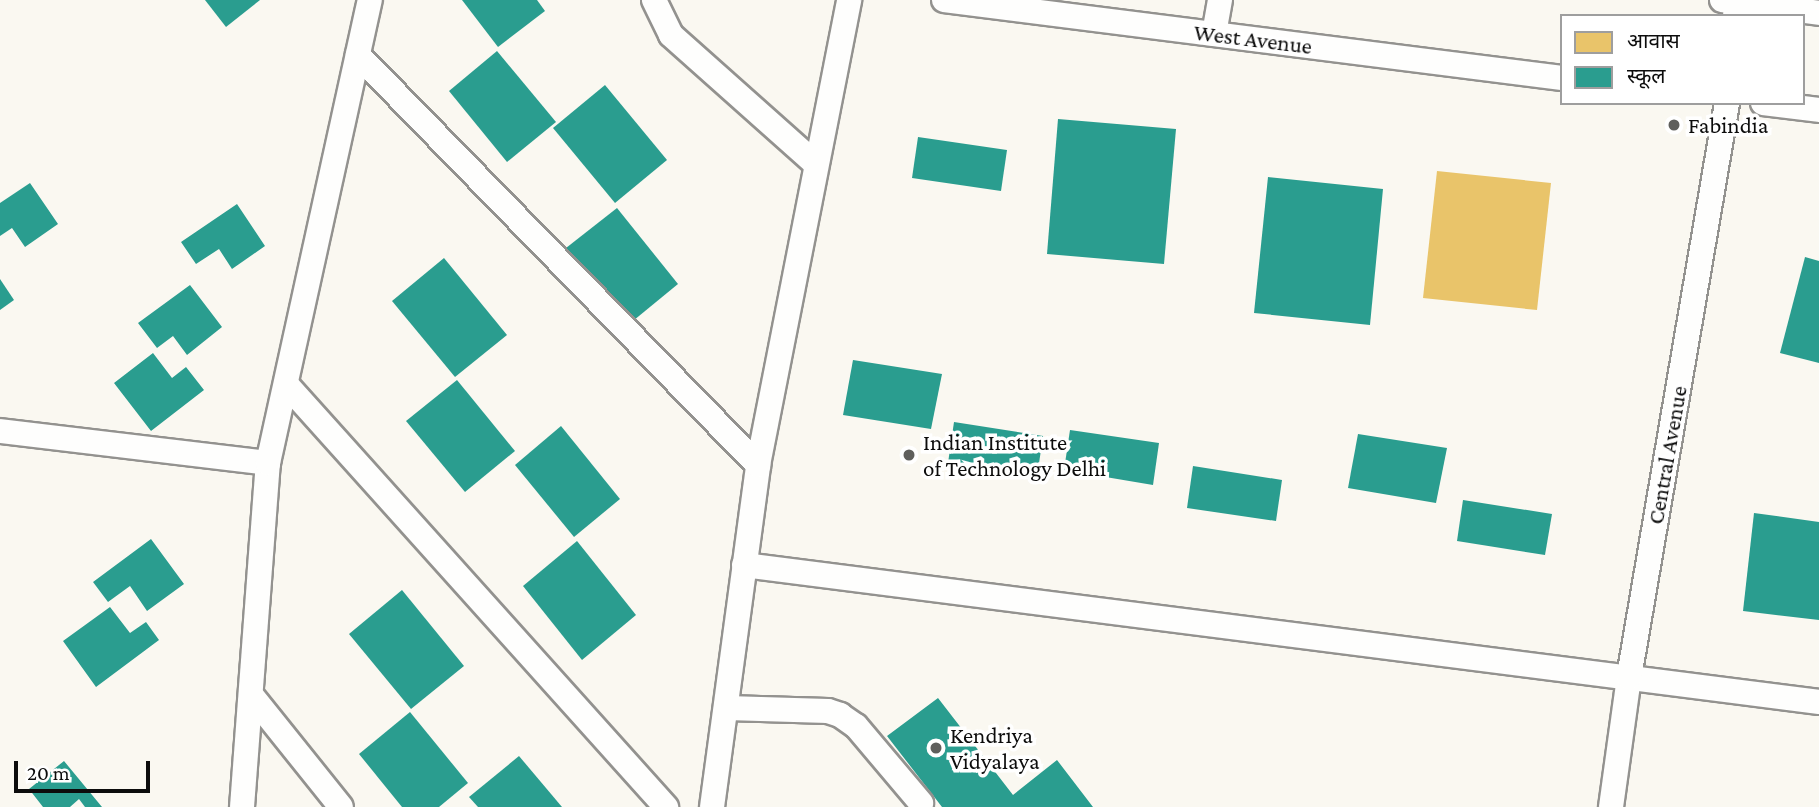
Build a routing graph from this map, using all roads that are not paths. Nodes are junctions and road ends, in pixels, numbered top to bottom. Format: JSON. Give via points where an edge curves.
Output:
{"nodes":[{"id":1,"x":370,"y":0,"type":"edge"},
{"id":2,"x":654,"y":0,"type":"edge"},
{"id":3,"x":849,"y":0,"type":"edge"},
{"id":4,"x":944,"y":0,"type":"edge"},
{"id":5,"x":1220,"y":0,"type":"edge"},
{"id":6,"x":1738,"y":5,"type":"edge"},
{"id":7,"x":1819,"y":13,"type":"edge"},
{"id":8,"x":1214,"y":34,"type":"junction"},
{"id":9,"x":358,"y":55,"type":"junction"},
{"id":10,"x":1560,"y":78,"type":"edge"},
{"id":11,"x":1727,"y":105,"type":"edge"},
{"id":12,"x":1779,"y":105,"type":"edge"},
{"id":13,"x":1819,"y":110,"type":"edge"},
{"id":14,"x":816,"y":164,"type":"junction"},
{"id":15,"x":286,"y":384,"type":"junction"},
{"id":16,"x":0,"y":431,"type":"edge"},
{"id":17,"x":268,"y":463,"type":"junction"},
{"id":18,"x":758,"y":465,"type":"junction"},
{"id":19,"x":744,"y":565,"type":"junction"},
{"id":20,"x":1629,"y":677,"type":"junction"},
{"id":21,"x":252,"y":696,"type":"junction"},
{"id":22,"x":1819,"y":702,"type":"edge"},
{"id":23,"x":727,"y":708,"type":"junction"},
{"id":24,"x":920,"y":803,"type":"dead end"},
{"id":25,"x":242,"y":807,"type":"edge"},
{"id":26,"x":341,"y":807,"type":"edge"},
{"id":27,"x":666,"y":807,"type":"edge"},
{"id":28,"x":712,"y":807,"type":"edge"},
{"id":29,"x":1611,"y":807,"type":"edge"}],
"edges":[{"from":1,"to":9,"type":"lane"},
{"from":2,"to":14,"type":"lane","via":[[671,35]]},
{"from":3,"to":14,"type":"lane"},
{"from":4,"to":8,"type":"lane","name":"West Avenue"},
{"from":5,"to":8,"type":"lane"},
{"from":6,"to":7,"type":"lane"},
{"from":8,"to":10,"type":"lane","name":"West Avenue"},
{"from":9,"to":15,"type":"lane"},
{"from":9,"to":18,"type":"lane"},
{"from":11,"to":20,"type":"lane","name":"Central Avenue"},
{"from":12,"to":13,"type":"lane"},
{"from":14,"to":18,"type":"lane"},
{"from":15,"to":17,"type":"lane"},
{"from":15,"to":27,"type":"lane"},
{"from":16,"to":17,"type":"lane"},
{"from":17,"to":21,"type":"lane"},
{"from":18,"to":19,"type":"lane"},
{"from":19,"to":20,"type":"lane"},
{"from":19,"to":23,"type":"lane"},
{"from":20,"to":22,"type":"lane"},
{"from":20,"to":29,"type":"lane","name":"Central Avenue"},
{"from":21,"to":25,"type":"lane"},
{"from":21,"to":26,"type":"lane"},
{"from":23,"to":24,"type":"lane","via":[[840,715],[856,726]]},
{"from":23,"to":28,"type":"lane"}]}
